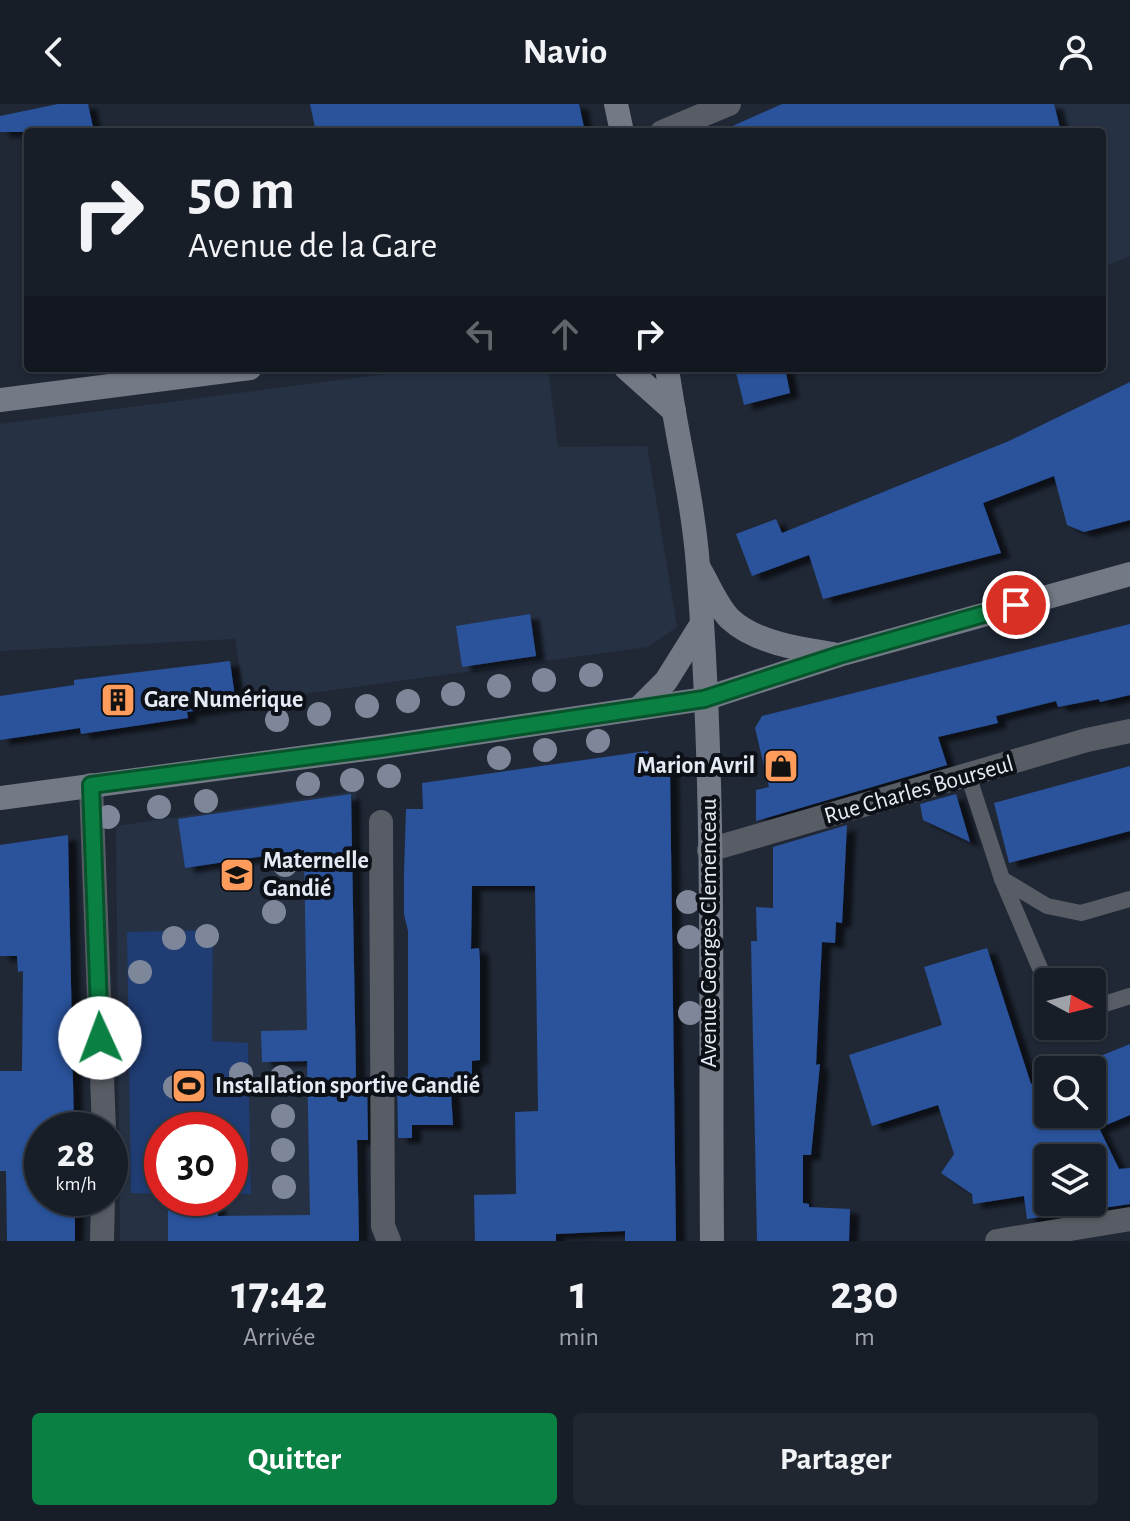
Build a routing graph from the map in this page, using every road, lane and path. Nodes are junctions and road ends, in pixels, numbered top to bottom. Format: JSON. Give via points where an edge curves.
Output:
{"nodes":[{"id":1,"x":616,"y":104,"type":"edge"},
{"id":2,"x":729,"y":104,"type":"edge"},
{"id":3,"x":621,"y":128,"type":"edge"},
{"id":4,"x":672,"y":128,"type":"edge"},
{"id":5,"x":219,"y":372,"type":"edge"},
{"id":6,"x":630,"y":372,"type":"edge"},
{"id":7,"x":668,"y":372,"type":"edge"},
{"id":8,"x":0,"y":400,"type":"edge"},
{"id":9,"x":674,"y":411,"type":"junction"},
{"id":10,"x":698,"y":565,"type":"junction"},
{"id":11,"x":1130,"y":574,"type":"edge"},
{"id":12,"x":701,"y":625,"type":"junction"},
{"id":13,"x":839,"y":655,"type":"junction"},
{"id":14,"x":704,"y":699,"type":"junction"},
{"id":15,"x":640,"y":707,"type":"junction"},
{"id":16,"x":1130,"y":731,"type":"edge"},
{"id":17,"x":968,"y":775,"type":"junction"},
{"id":18,"x":91,"y":785,"type":"junction"},
{"id":19,"x":0,"y":798,"type":"edge"},
{"id":20,"x":381,"y":822,"type":"dead end"},
{"id":21,"x":709,"y":850,"type":"junction"},
{"id":22,"x":1002,"y":879,"type":"junction"},
{"id":23,"x":1130,"y":899,"type":"edge"},
{"id":24,"x":1040,"y":968,"type":"edge"},
{"id":25,"x":1130,"y":996,"type":"edge"},
{"id":26,"x":1106,"y":1004,"type":"edge"},
{"id":27,"x":103,"y":1112,"type":"edge"},
{"id":28,"x":103,"y":1216,"type":"edge"},
{"id":29,"x":1130,"y":1219,"type":"edge"},
{"id":30,"x":102,"y":1241,"type":"edge"},
{"id":31,"x":389,"y":1241,"type":"edge"},
{"id":32,"x":712,"y":1241,"type":"edge"},
{"id":33,"x":997,"y":1241,"type":"edge"}],
"edges":[{"from":1,"to":3,"type":"street"},
{"from":2,"to":4,"type":"street"},
{"from":5,"to":8,"type":"street"},
{"from":6,"to":9,"type":"street"},
{"from":7,"to":9,"type":"street"},
{"from":9,"to":10,"type":"street"},
{"from":10,"to":12,"type":"street","name":"Avenue Georges Clemenceau"},
{"from":10,"to":13,"type":"street","via":[[730,619],[792,648]]},
{"from":11,"to":13,"type":"street"},
{"from":12,"to":14,"type":"street","name":"Avenue Georges Clemenceau"},
{"from":12,"to":15,"type":"street","via":[[666,681]]},
{"from":13,"to":14,"type":"street"},
{"from":14,"to":15,"type":"street"},
{"from":14,"to":21,"type":"street","name":"Avenue Georges Clemenceau"},
{"from":15,"to":18,"type":"street"},
{"from":16,"to":17,"type":"street","name":"Rue Charles Bourseul"},
{"from":17,"to":21,"type":"street","name":"Rue Charles Bourseul"},
{"from":17,"to":22,"type":"lane"},
{"from":18,"to":19,"type":"street"},
{"from":18,"to":27,"type":"street"},
{"from":20,"to":31,"type":"street","via":[[383,1226]]},
{"from":21,"to":32,"type":"street","name":"Avenue Georges Clemenceau"},
{"from":22,"to":23,"type":"lane","via":[[1047,906],[1081,913]]},
{"from":22,"to":24,"type":"lane"},
{"from":25,"to":26,"type":"lane"},
{"from":28,"to":30,"type":"street"},
{"from":29,"to":33,"type":"street"}]}
